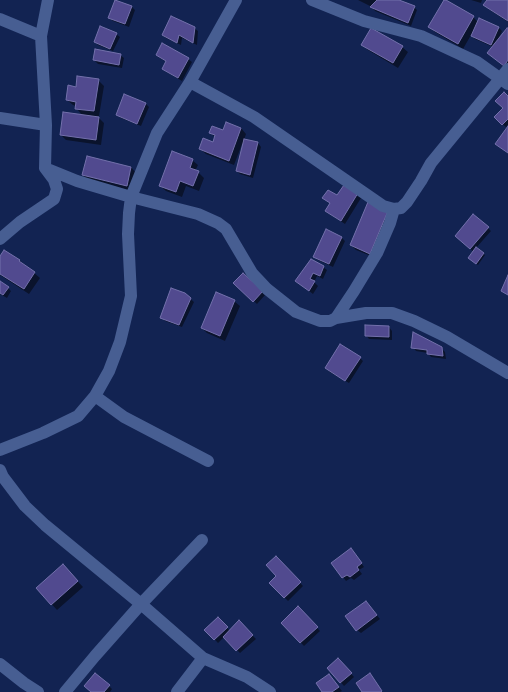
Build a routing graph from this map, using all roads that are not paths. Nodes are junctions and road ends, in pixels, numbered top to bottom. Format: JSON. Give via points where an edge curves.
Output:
{"nodes":[{"id":1,"x":48,"y":0,"type":"edge"},
{"id":2,"x":236,"y":0,"type":"edge"},
{"id":3,"x":312,"y":0,"type":"edge"},
{"id":4,"x":0,"y":19,"type":"edge"},
{"id":5,"x":40,"y":36,"type":"junction"},
{"id":6,"x":506,"y":77,"type":"edge"},
{"id":7,"x":190,"y":82,"type":"junction"},
{"id":8,"x":0,"y":118,"type":"edge"},
{"id":9,"x":46,"y":125,"type":"junction"},
{"id":10,"x":45,"y":168,"type":"junction"},
{"id":11,"x":131,"y":197,"type":"junction"},
{"id":12,"x":394,"y":209,"type":"junction"},
{"id":13,"x":0,"y":239,"type":"edge"},
{"id":14,"x":336,"y":318,"type":"junction"},
{"id":15,"x":508,"y":373,"type":"edge"},
{"id":16,"x":95,"y":396,"type":"junction"},
{"id":17,"x":0,"y":450,"type":"edge"},
{"id":18,"x":208,"y":461,"type":"dead end"},
{"id":19,"x":0,"y":470,"type":"edge"},
{"id":20,"x":202,"y":540,"type":"dead end"},
{"id":21,"x":141,"y":604,"type":"junction"},
{"id":22,"x":203,"y":658,"type":"junction"},
{"id":23,"x":0,"y":664,"type":"edge"},
{"id":24,"x":38,"y":692,"type":"edge"},
{"id":25,"x":65,"y":692,"type":"edge"},
{"id":26,"x":177,"y":692,"type":"edge"},
{"id":27,"x":270,"y":692,"type":"edge"}],
"edges":[{"from":1,"to":5,"type":"street"},
{"from":2,"to":7,"type":"street"},
{"from":3,"to":6,"type":"street","via":[[364,21],[421,36]]},
{"from":4,"to":5,"type":"street"},
{"from":5,"to":9,"type":"street"},
{"from":6,"to":12,"type":"street","via":[[479,103],[431,163],[407,202],[401,208]]},
{"from":7,"to":11,"type":"street","via":[[157,133]]},
{"from":7,"to":12,"type":"street","via":[[254,117],[370,198]]},
{"from":8,"to":9,"type":"street"},
{"from":9,"to":10,"type":"street"},
{"from":10,"to":11,"type":"street","via":[[77,181]]},
{"from":10,"to":13,"type":"street","via":[[57,189],[54,199]]},
{"from":11,"to":14,"type":"street","via":[[198,214],[218,223],[226,229],[252,273],[267,289],[296,312],[320,321]]},
{"from":11,"to":16,"type":"street","via":[[128,234],[131,296],[120,342],[109,371]]},
{"from":12,"to":14,"type":"street","via":[[377,253]]},
{"from":14,"to":15,"type":"street","via":[[392,313],[447,337]]},
{"from":16,"to":17,"type":"street","via":[[78,416]]},
{"from":16,"to":18,"type":"street","via":[[124,418]]},
{"from":19,"to":21,"type":"street","via":[[25,506]]},
{"from":20,"to":21,"type":"street"},
{"from":21,"to":22,"type":"street"},
{"from":21,"to":25,"type":"street"},
{"from":22,"to":26,"type":"street"},
{"from":22,"to":27,"type":"street","via":[[247,677]]},
{"from":23,"to":24,"type":"street"}]}
